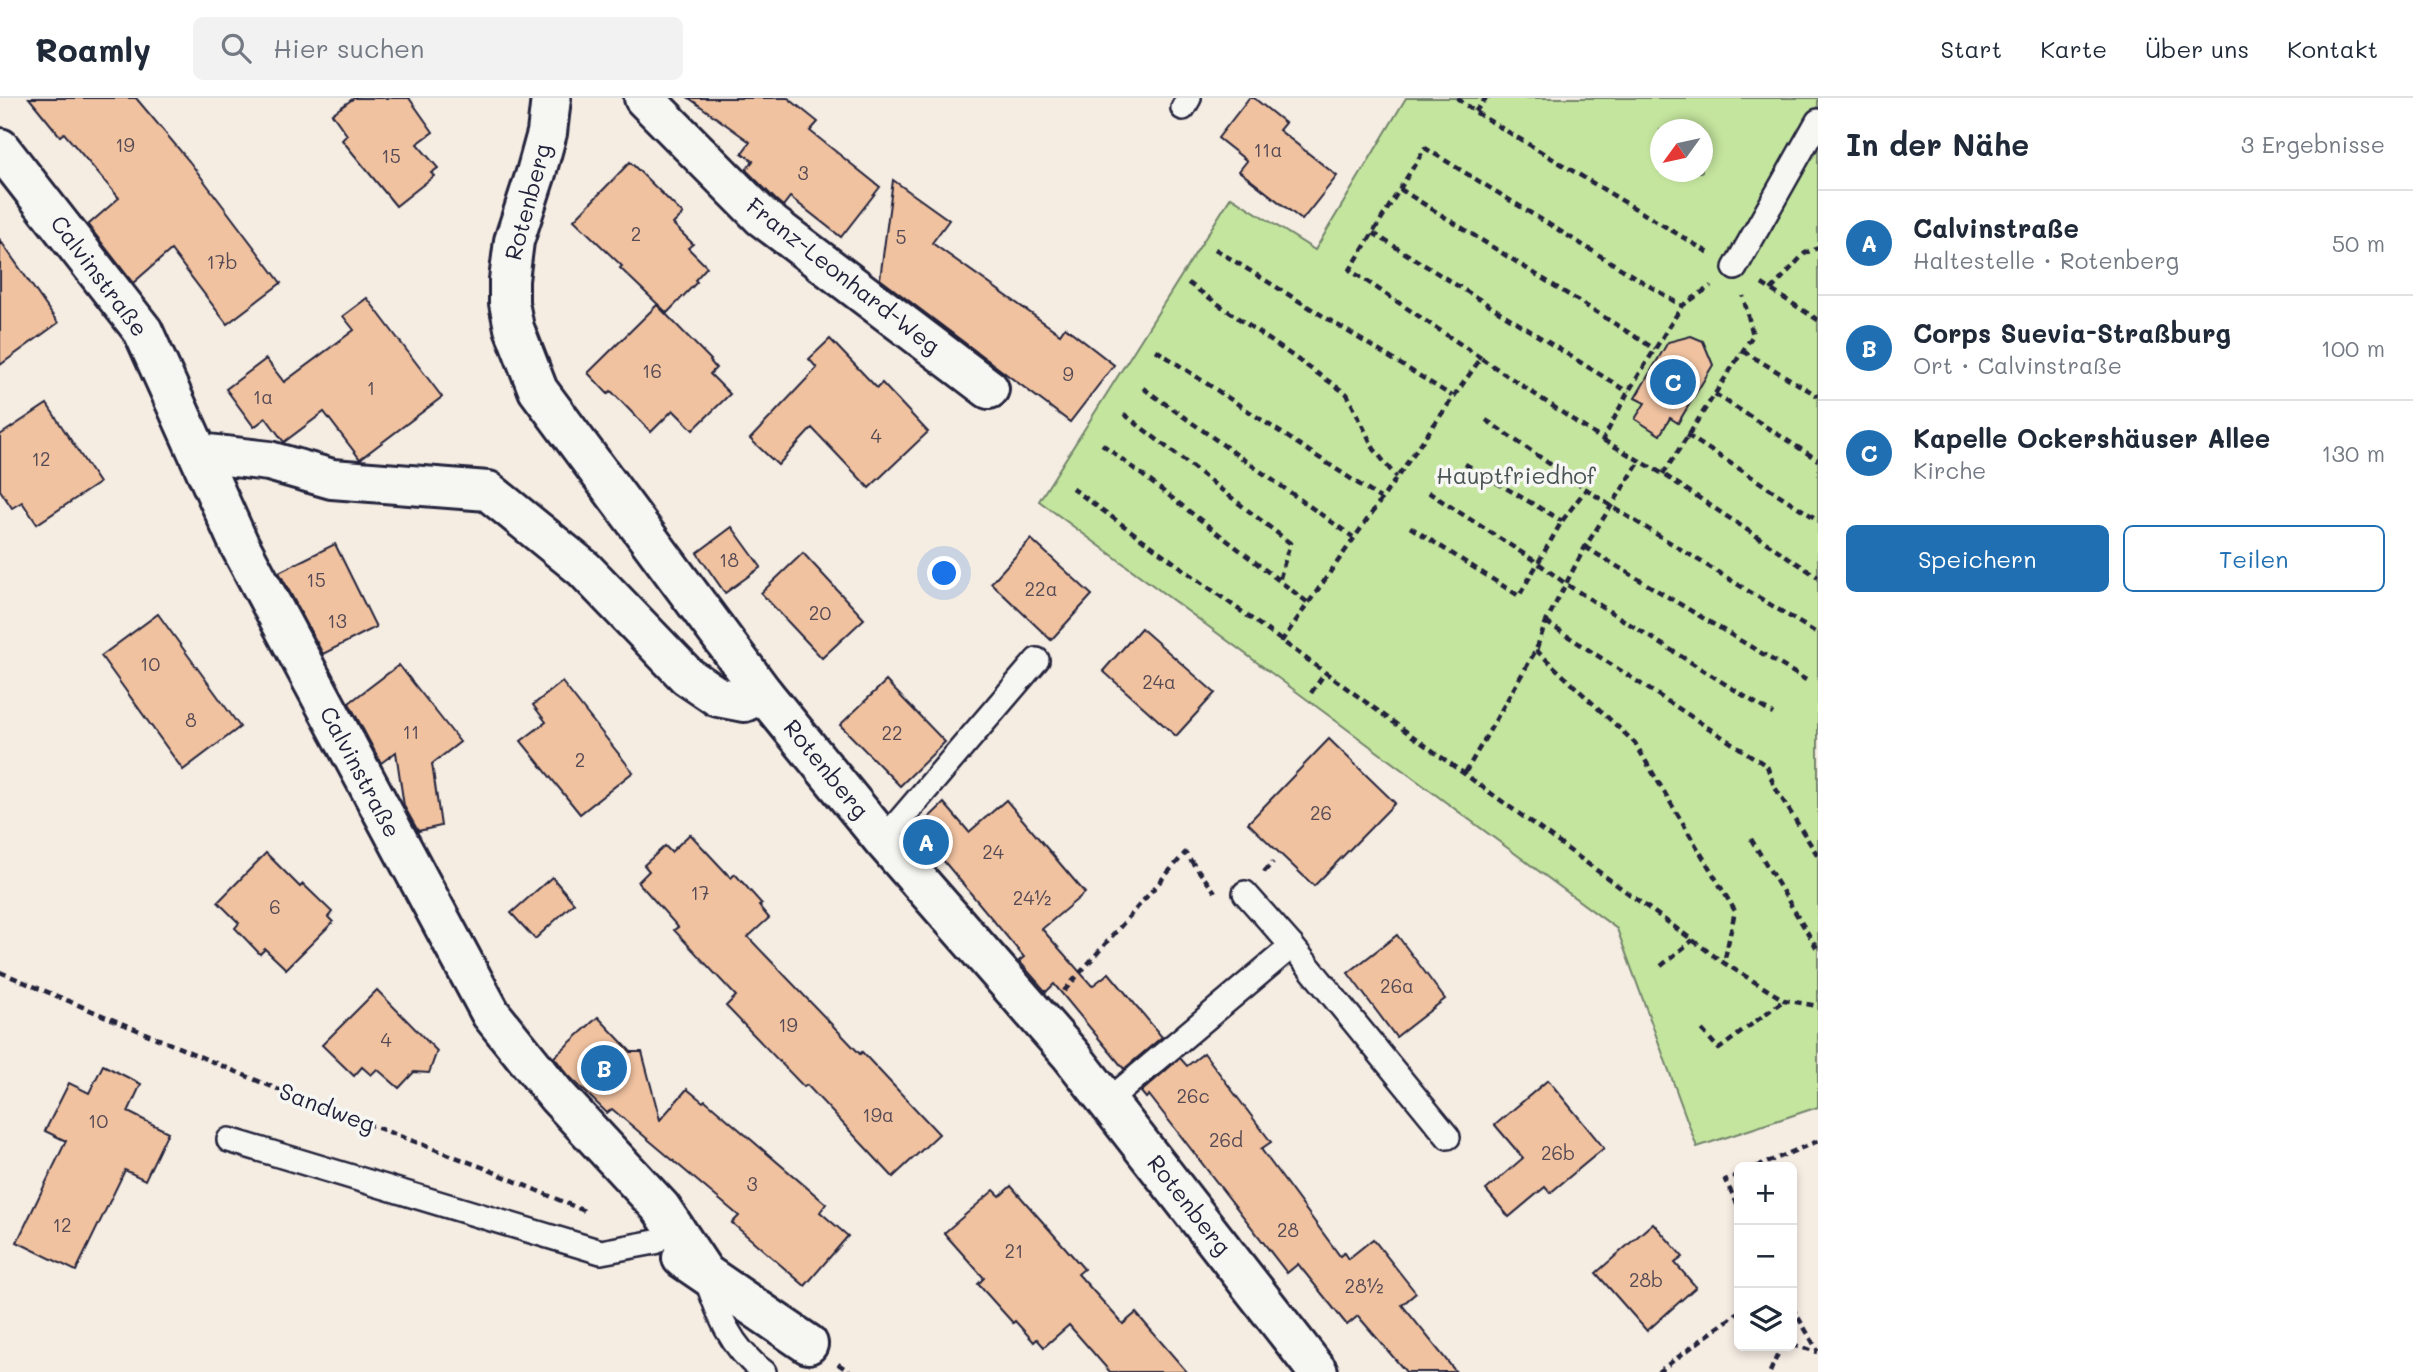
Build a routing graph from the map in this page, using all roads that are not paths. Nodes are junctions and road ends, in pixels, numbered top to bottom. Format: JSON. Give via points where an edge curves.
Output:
{"nodes":[{"id":1,"x":551,"y":98,"type":"edge"},
{"id":2,"x":644,"y":98,"type":"edge"},
{"id":3,"x":1818,"y":121,"type":"edge"},
{"id":4,"x":0,"y":148,"type":"edge"},
{"id":5,"x":1735,"y":268,"type":"road end"},
{"id":6,"x":989,"y":389,"type":"dead end"},
{"id":7,"x":199,"y":453,"type":"junction"},
{"id":8,"x":1037,"y":660,"type":"dead end"},
{"id":9,"x":763,"y":693,"type":"junction"},
{"id":10,"x":883,"y":840,"type":"junction"},
{"id":11,"x":1245,"y":893,"type":"road end"},
{"id":12,"x":1292,"y":946,"type":"junction"},
{"id":13,"x":1108,"y":1101,"type":"junction"},
{"id":14,"x":1448,"y":1137,"type":"dead end"},
{"id":15,"x":229,"y":1140,"type":"dead end"},
{"id":16,"x":655,"y":1242,"type":"joint"},
{"id":17,"x":703,"y":1271,"type":"junction"},
{"id":18,"x":808,"y":1343,"type":"dead end"},
{"id":19,"x":764,"y":1372,"type":"edge"},
{"id":20,"x":1318,"y":1372,"type":"edge"}],
"edges":[{"from":1,"to":9,"type":"street","name":"Rotenberg","via":[[547,133],[514,241],[509,279],[509,303],[523,354],[537,390]]},
{"from":2,"to":6,"type":"street","name":"Franz-Leonhard-Weg","via":[[762,217]]},
{"from":3,"to":5,"type":"lane"},
{"from":4,"to":7,"type":"street","name":"Calvinstraße","via":[[143,331]]},
{"from":7,"to":9,"type":"street","via":[[270,461],[332,479],[488,491],[584,569],[687,676],[718,697],[744,702]]},
{"from":7,"to":17,"type":"street","name":"Calvinstraße","via":[[239,544],[491,1014],[557,1096],[661,1208]]},
{"from":8,"to":10,"type":"lane"},
{"from":9,"to":10,"type":"street","name":"Rotenberg"},
{"from":10,"to":13,"type":"street","name":"Rotenberg"},
{"from":11,"to":12,"type":"lane"},
{"from":12,"to":13,"type":"lane"},
{"from":12,"to":14,"type":"lane"},
{"from":13,"to":20,"type":"street","name":"Rotenberg"},
{"from":15,"to":16,"type":"lane","via":[[601,1252]]},
{"from":16,"to":17,"type":"street"},
{"from":17,"to":18,"type":"street"},
{"from":17,"to":19,"type":"lane","via":[[735,1345]]}]}
